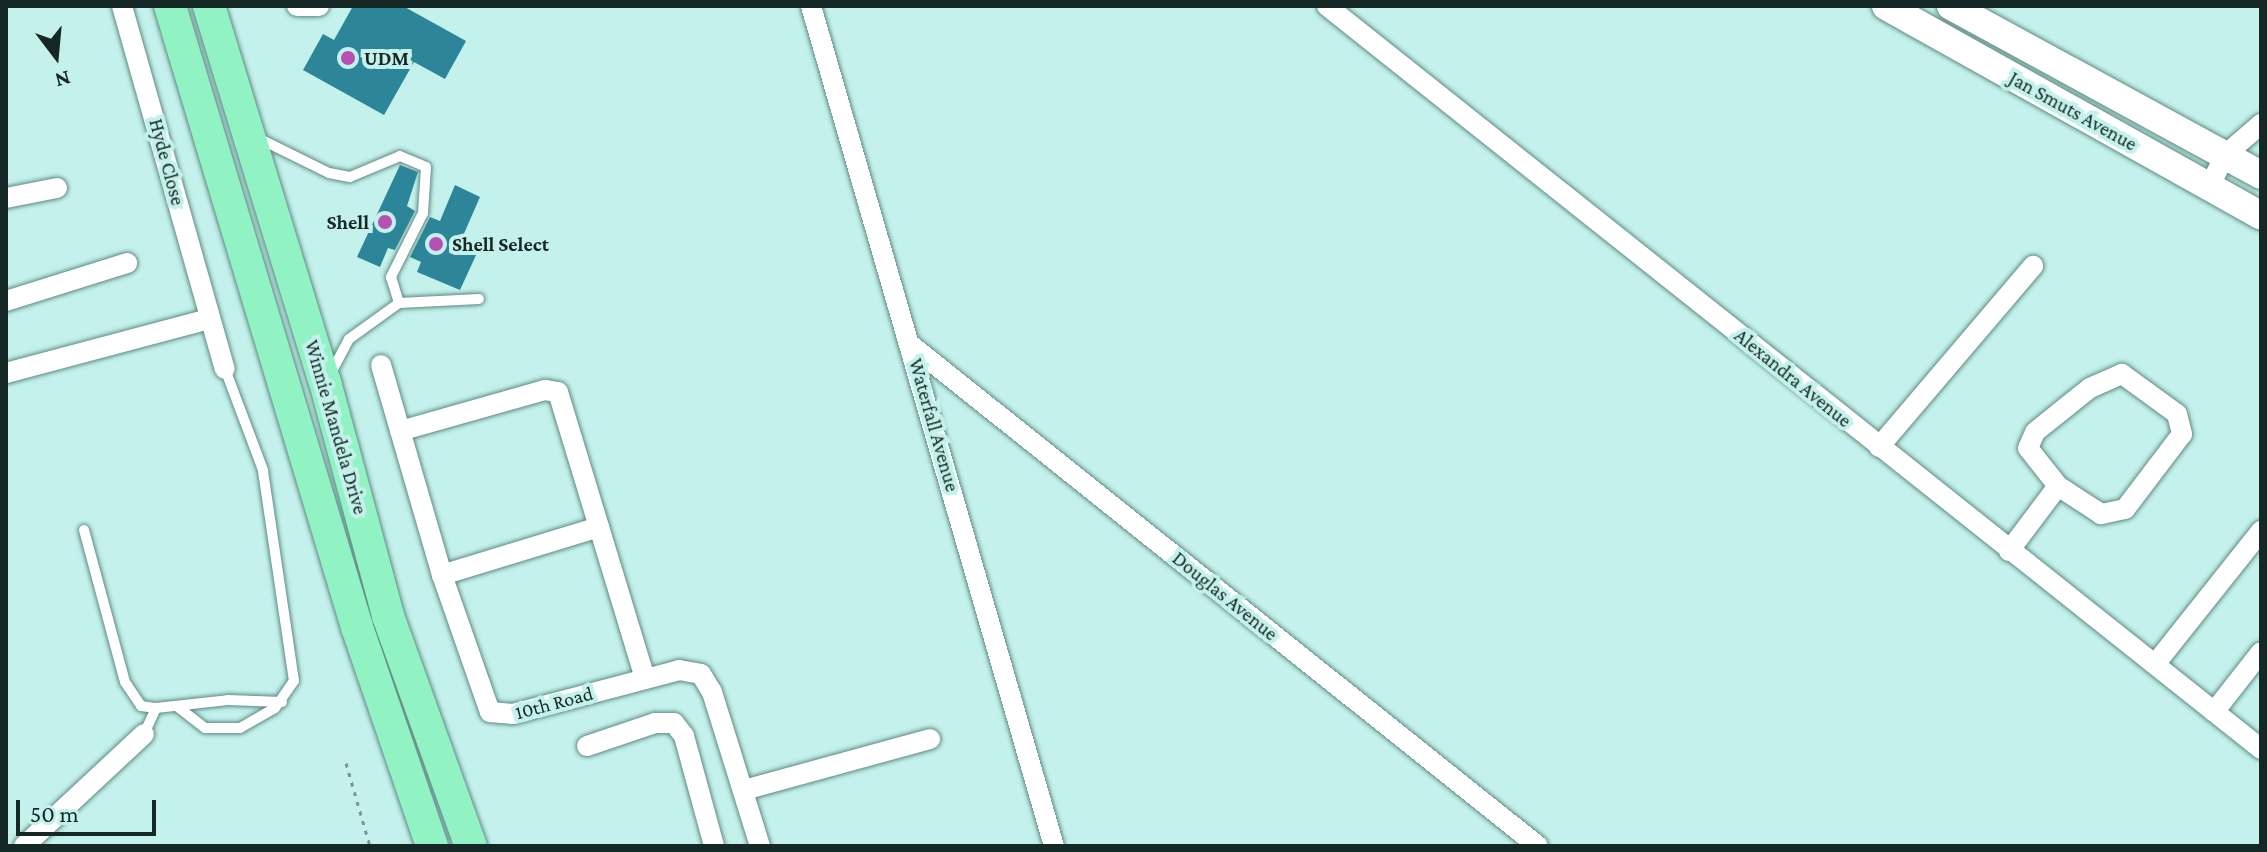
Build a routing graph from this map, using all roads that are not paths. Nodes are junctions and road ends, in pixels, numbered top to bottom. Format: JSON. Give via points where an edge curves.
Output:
{"nodes":[{"id":1,"x":122,"y":6,"type":"edge"},
{"id":2,"x":170,"y":6,"type":"edge"},
{"id":3,"x":209,"y":6,"type":"edge"},
{"id":4,"x":297,"y":6,"type":"edge"},
{"id":5,"x":319,"y":6,"type":"edge"},
{"id":6,"x":811,"y":6,"type":"edge"},
{"id":7,"x":1327,"y":6,"type":"edge"},
{"id":8,"x":1886,"y":6,"type":"edge"},
{"id":9,"x":1951,"y":6,"type":"edge"},
{"id":10,"x":2261,"y":124,"type":"edge"},
{"id":11,"x":246,"y":131,"type":"junction"},
{"id":12,"x":2225,"y":155,"type":"junction"},
{"id":13,"x":2261,"y":175,"type":"edge"},
{"id":14,"x":2209,"y":187,"type":"junction"},
{"id":15,"x":57,"y":188,"type":"dead end"},
{"id":16,"x":6,"y":198,"type":"edge"},
{"id":17,"x":2261,"y":216,"type":"edge"},
{"id":18,"x":127,"y":263,"type":"dead end"},
{"id":19,"x":2033,"y":266,"type":"dead end"},
{"id":20,"x":479,"y":299,"type":"dead end"},
{"id":21,"x":6,"y":301,"type":"edge"},
{"id":22,"x":399,"y":303,"type":"junction"},
{"id":23,"x":209,"y":319,"type":"junction"},
{"id":24,"x":912,"y":346,"type":"junction"},
{"id":25,"x":381,"y":365,"type":"dead end"},
{"id":26,"x":225,"y":369,"type":"joint"},
{"id":27,"x":6,"y":373,"type":"edge"},
{"id":28,"x":325,"y":382,"type":"junction"},
{"id":29,"x":400,"y":431,"type":"junction"},
{"id":30,"x":1879,"y":447,"type":"junction"},
{"id":31,"x":2058,"y":486,"type":"junction"},
{"id":32,"x":599,"y":527,"type":"junction"},
{"id":33,"x":84,"y":530,"type":"dead end"},
{"id":34,"x":2261,"y":531,"type":"edge"},
{"id":35,"x":2009,"y":551,"type":"junction"},
{"id":36,"x":442,"y":575,"type":"junction"},
{"id":37,"x":2261,"y":652,"type":"edge"},
{"id":38,"x":2156,"y":663,"type":"junction"},
{"id":39,"x":645,"y":678,"type":"junction"},
{"id":40,"x":282,"y":702,"type":"junction"},
{"id":41,"x":178,"y":707,"type":"junction"},
{"id":42,"x":156,"y":708,"type":"junction"},
{"id":43,"x":2214,"y":712,"type":"junction"},
{"id":44,"x":144,"y":734,"type":"joint"},
{"id":45,"x":930,"y":739,"type":"dead end"},
{"id":46,"x":587,"y":746,"type":"dead end"},
{"id":47,"x":2261,"y":749,"type":"edge"},
{"id":48,"x":744,"y":790,"type":"junction"},
{"id":49,"x":1051,"y":839,"type":"edge"},
{"id":50,"x":24,"y":846,"type":"edge"},
{"id":51,"x":432,"y":846,"type":"edge"},
{"id":52,"x":471,"y":846,"type":"edge"},
{"id":53,"x":714,"y":846,"type":"edge"},
{"id":54,"x":760,"y":846,"type":"edge"},
{"id":55,"x":1072,"y":846,"type":"edge"},
{"id":56,"x":1538,"y":846,"type":"edge"}],
"edges":[{"from":1,"to":23,"type":"street","name":"Hyde Close"},
{"from":2,"to":51,"type":"main road","name":"Winnie Mandela Drive","via":[[357,627]]},
{"from":3,"to":11,"type":"main road","name":"Winnie Mandela Drive"},
{"from":4,"to":5,"type":"street"},
{"from":6,"to":24,"type":"street","name":"Waterfall Avenue"},
{"from":7,"to":30,"type":"street","name":"Alexandra Avenue"},
{"from":8,"to":14,"type":"main road","name":"Jan Smuts Avenue"},
{"from":9,"to":12,"type":"main road","name":"Jan Smuts Avenue"},
{"from":10,"to":12,"type":"street"},
{"from":11,"to":22,"type":"lane","via":[[329,173],[350,177],[400,156],[426,167],[423,213],[391,277]]},
{"from":11,"to":28,"type":"main road","name":"Winnie Mandela Drive"},
{"from":12,"to":13,"type":"main road","name":"Jan Smuts Avenue"},
{"from":12,"to":14,"type":"street"},
{"from":14,"to":17,"type":"main road","name":"Jan Smuts Avenue"},
{"from":15,"to":16,"type":"street"},
{"from":18,"to":21,"type":"street"},
{"from":19,"to":30,"type":"street"},
{"from":20,"to":22,"type":"lane"},
{"from":22,"to":28,"type":"lane","via":[[349,339]]},
{"from":23,"to":26,"type":"street","name":"Hyde Close"},
{"from":23,"to":27,"type":"street"},
{"from":24,"to":49,"type":"street","name":"Waterfall Avenue"},
{"from":24,"to":56,"type":"street","name":"Douglas Avenue"},
{"from":25,"to":29,"type":"street","name":"10th Road"},
{"from":26,"to":40,"type":"lane","via":[[254,437],[274,531],[294,665],[291,690]]},
{"from":28,"to":52,"type":"main road","name":"Winnie Mandela Drive","via":[[388,616]]},
{"from":29,"to":32,"type":"street","via":[[545,390],[558,392]]},
{"from":29,"to":36,"type":"street","name":"10th Road"},
{"from":30,"to":35,"type":"street","name":"Alexandra Avenue"},
{"from":31,"to":31,"type":"street","via":[[2030,458],[2030,438],[2108,376],[2129,377],[2179,418],[2182,428],[2176,447],[2121,512],[2101,514]]},
{"from":31,"to":35,"type":"street"},
{"from":32,"to":36,"type":"street"},
{"from":32,"to":39,"type":"street"},
{"from":33,"to":42,"type":"lane","via":[[125,682],[141,706]]},
{"from":34,"to":38,"type":"street"},
{"from":35,"to":38,"type":"street","name":"Alexandra Avenue"},
{"from":36,"to":39,"type":"street","name":"10th Road","via":[[487,706],[497,716]]},
{"from":37,"to":43,"type":"street"},
{"from":38,"to":43,"type":"street","name":"Alexandra Avenue"},
{"from":39,"to":48,"type":"street","name":"10th Road","via":[[692,669],[707,680]]},
{"from":40,"to":41,"type":"lane","via":[[228,700]]},
{"from":40,"to":41,"type":"lane","via":[[253,723],[226,731],[205,728]]},
{"from":41,"to":42,"type":"lane"},
{"from":42,"to":44,"type":"lane"},
{"from":43,"to":47,"type":"street","name":"Alexandra Avenue"},
{"from":44,"to":50,"type":"street"},
{"from":45,"to":48,"type":"street"},
{"from":46,"to":53,"type":"street","via":[[655,723],[674,723],[684,736]]},
{"from":48,"to":54,"type":"street","name":"10th Road"},
{"from":49,"to":55,"type":"street"}]}
